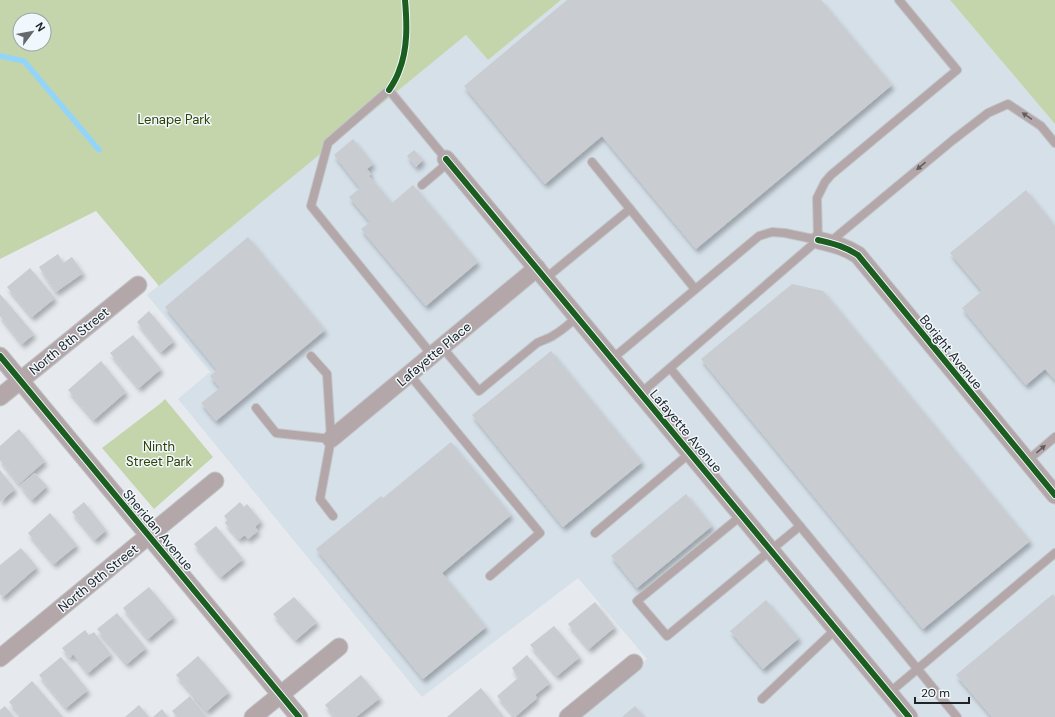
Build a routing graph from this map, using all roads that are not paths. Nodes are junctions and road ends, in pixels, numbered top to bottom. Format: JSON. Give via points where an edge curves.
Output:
{"nodes":[{"id":1,"x":899,"y":0,"type":"edge"},
{"id":2,"x":1055,"y":143,"type":"edge"},
{"id":3,"x":448,"y":160,"type":"junction"},
{"id":4,"x":592,"y":162,"type":"dead end"},
{"id":5,"x":422,"y":185,"type":"dead end"},
{"id":6,"x":630,"y":209,"type":"junction"},
{"id":7,"x":824,"y":242,"type":"junction"},
{"id":8,"x":541,"y":273,"type":"junction"},
{"id":9,"x":138,"y":286,"type":"dead end"},
{"id":10,"x":695,"y":289,"type":"junction"},
{"id":11,"x":577,"y":317,"type":"junction"},
{"id":12,"x":437,"y":351,"type":"junction"},
{"id":13,"x":0,"y":356,"type":"edge"},
{"id":14,"x":311,"y":356,"type":"dead end"},
{"id":15,"x":612,"y":359,"type":"junction"},
{"id":16,"x":670,"y":368,"type":"junction"},
{"id":17,"x":409,"y":374,"type":"junction"},
{"id":18,"x":20,"y":380,"type":"junction"},
{"id":19,"x":641,"y":393,"type":"junction"},
{"id":20,"x":0,"y":397,"type":"edge"},
{"id":21,"x":256,"y":408,"type":"dead end"},
{"id":22,"x":1055,"y":438,"type":"edge"},
{"id":23,"x":331,"y":439,"type":"junction"},
{"id":24,"x":690,"y":453,"type":"junction"},
{"id":25,"x":1027,"y":462,"type":"junction"},
{"id":26,"x":215,"y":481,"type":"dead end"},
{"id":27,"x":1055,"y":495,"type":"edge"},
{"id":28,"x":742,"y":515,"type":"junction"},
{"id":29,"x":334,"y":516,"type":"dead end"},
{"id":30,"x":800,"y":526,"type":"junction"},
{"id":31,"x":595,"y":533,"type":"dead end"},
{"id":32,"x":149,"y":536,"type":"junction"},
{"id":33,"x":770,"y":550,"type":"junction"},
{"id":34,"x":1055,"y":553,"type":"edge"},
{"id":35,"x":490,"y":576,"type":"dead end"},
{"id":36,"x":836,"y":629,"type":"junction"},
{"id":37,"x":339,"y":647,"type":"dead end"},
{"id":38,"x":0,"y":658,"type":"edge"},
{"id":39,"x":634,"y":663,"type":"dead end"},
{"id":40,"x":917,"y":669,"type":"junction"},
{"id":41,"x":889,"y":692,"type":"junction"},
{"id":42,"x":280,"y":694,"type":"junction"},
{"id":43,"x":762,"y":699,"type":"dead end"},
{"id":44,"x":253,"y":717,"type":"edge"},
{"id":45,"x":299,"y":717,"type":"edge"},
{"id":46,"x":568,"y":717,"type":"edge"},
{"id":47,"x":909,"y":717,"type":"edge"},
{"id":48,"x":956,"y":717,"type":"edge"}],
"edges":[{"from":1,"to":7,"type":"lane","via":[[958,70],[825,182],[817,198]]},
{"from":2,"to":7,"type":"lane","one_way":true,"via":[[1042,126],[1008,104],[988,113]]},
{"from":3,"to":5,"type":"lane"},
{"from":3,"to":8,"type":"street","name":"Lafayette Avenue"},
{"from":3,"to":12,"type":"lane","via":[[390,90],[328,143],[311,206]]},
{"from":4,"to":6,"type":"lane"},
{"from":6,"to":8,"type":"lane"},
{"from":6,"to":10,"type":"lane"},
{"from":7,"to":10,"type":"lane","via":[[785,233],[772,232],[759,236]]},
{"from":7,"to":16,"type":"lane"},
{"from":7,"to":25,"type":"street","name":"Boright Avenue","via":[[844,247],[858,255]]},
{"from":8,"to":11,"type":"street","name":"Lafayette Avenue"},
{"from":8,"to":12,"type":"street","name":"Lafayette Place"},
{"from":9,"to":18,"type":"street","name":"North 8th Street"},
{"from":10,"to":15,"type":"lane"},
{"from":11,"to":12,"type":"lane","via":[[555,335],[537,343],[479,392]]},
{"from":11,"to":15,"type":"street","name":"Lafayette Avenue"},
{"from":12,"to":17,"type":"street","name":"Lafayette Place"},
{"from":13,"to":18,"type":"street","name":"Sheridan Avenue"},
{"from":14,"to":23,"type":"lane","via":[[327,374]]},
{"from":15,"to":19,"type":"street","name":"Lafayette Avenue"},
{"from":16,"to":19,"type":"lane"},
{"from":16,"to":30,"type":"lane"},
{"from":17,"to":23,"type":"street","name":"Lafayette Place"},
{"from":17,"to":35,"type":"lane","via":[[540,533]]},
{"from":18,"to":20,"type":"street","name":"North 8th Street"},
{"from":18,"to":32,"type":"street","name":"Sheridan Avenue"},
{"from":19,"to":24,"type":"street","name":"Lafayette Avenue"},
{"from":21,"to":23,"type":"lane","via":[[276,433]]},
{"from":25,"to":22,"type":"lane","one_way":true},
{"from":23,"to":29,"type":"lane","via":[[320,499]]},
{"from":24,"to":28,"type":"street","name":"Lafayette Avenue"},
{"from":24,"to":31,"type":"lane"},
{"from":25,"to":27,"type":"street","name":"Boright Avenue"},
{"from":26,"to":32,"type":"street","name":"North 9th Street"},
{"from":28,"to":33,"type":"street","name":"Lafayette Avenue"},
{"from":28,"to":33,"type":"lane","via":[[638,601],[667,636]]},
{"from":30,"to":33,"type":"lane"},
{"from":30,"to":40,"type":"lane"},
{"from":32,"to":38,"type":"street","name":"North 9th Street"},
{"from":32,"to":42,"type":"street","name":"Sheridan Avenue"},
{"from":33,"to":36,"type":"street","name":"Lafayette Avenue"},
{"from":34,"to":40,"type":"lane"},
{"from":36,"to":41,"type":"street","name":"Lafayette Avenue"},
{"from":36,"to":43,"type":"lane"},
{"from":37,"to":42,"type":"street"},
{"from":39,"to":46,"type":"street"},
{"from":40,"to":41,"type":"lane"},
{"from":40,"to":48,"type":"lane"},
{"from":41,"to":47,"type":"street","name":"Lafayette Avenue"},
{"from":42,"to":44,"type":"street"},
{"from":42,"to":45,"type":"street","name":"Sheridan Avenue"}]}
